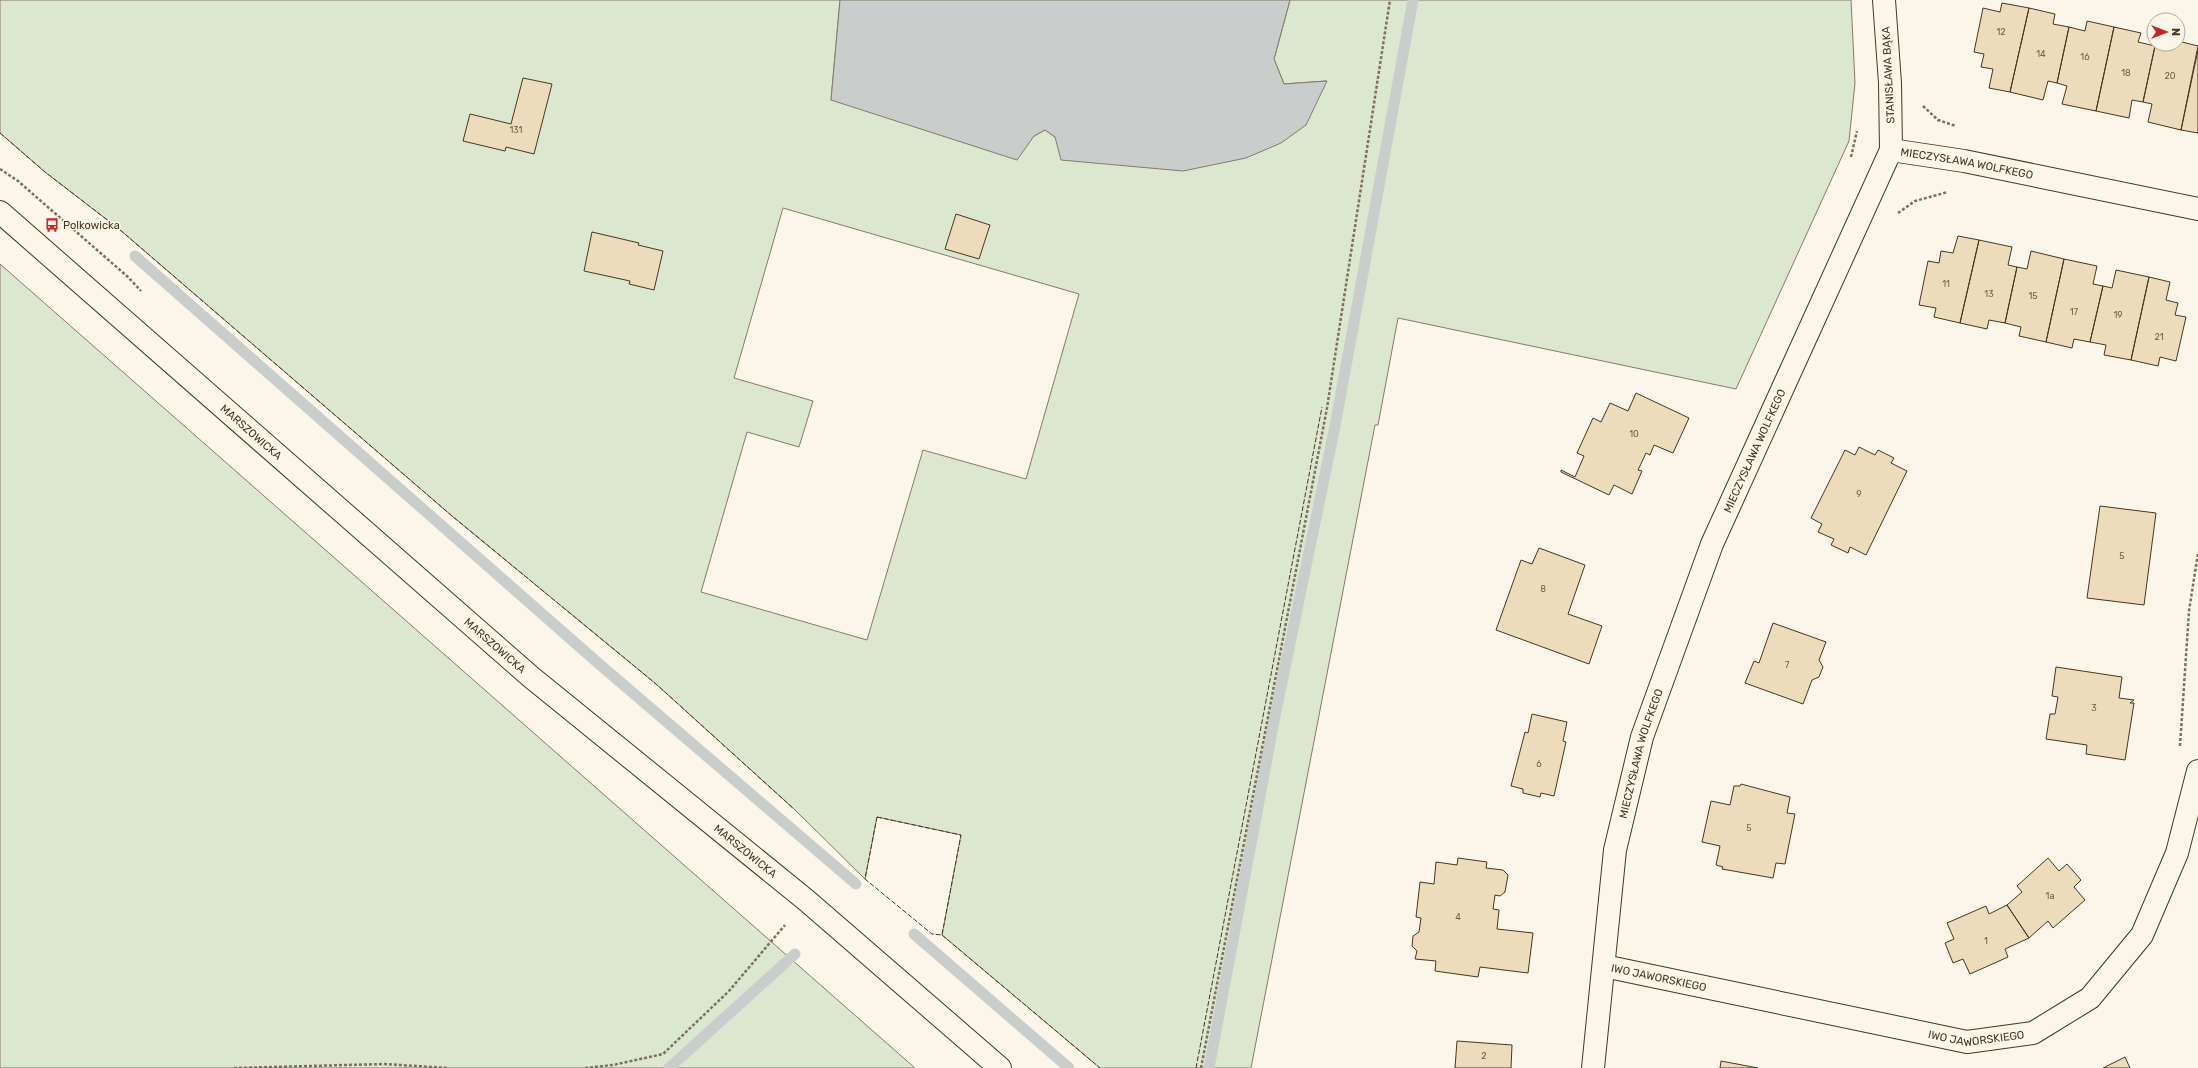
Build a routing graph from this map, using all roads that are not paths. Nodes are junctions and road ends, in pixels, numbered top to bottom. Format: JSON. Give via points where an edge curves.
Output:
{"nodes":[{"id":1,"x":1884,"y":0,"type":"edge"},
{"id":2,"x":1891,"y":150,"type":"junction"},
{"id":3,"x":2198,"y":209,"type":"edge"},
{"id":4,"x":0,"y":212,"type":"edge"},
{"id":5,"x":2198,"y":771,"type":"edge"},
{"id":6,"x":1604,"y":966,"type":"junction"},
{"id":7,"x":1000,"y":1068,"type":"edge"},
{"id":8,"x":1593,"y":1068,"type":"edge"}],
"edges":[{"from":1,"to":2,"type":"street","name":"STANISŁAWA BĄKA","via":[[1890,83]]},
{"from":2,"to":3,"type":"street","name":"MIECZYSŁAWA WOLFKEGO","via":[[1964,161]]},
{"from":2,"to":6,"type":"street","name":"MIECZYSŁAWA WOLFKEGO","via":[[1712,544],[1642,737],[1615,850]]},
{"from":4,"to":7,"type":"street","name":"MARSZOWICKA","via":[[531,677],[806,900]]},
{"from":5,"to":6,"type":"street","name":"IWO JAWORSKIEGO","via":[[2177,853],[2142,935],[2090,998],[2033,1033],[1967,1042]]},
{"from":6,"to":8,"type":"street","name":"MIECZYSŁAWA WOLFKEGO"}]}
